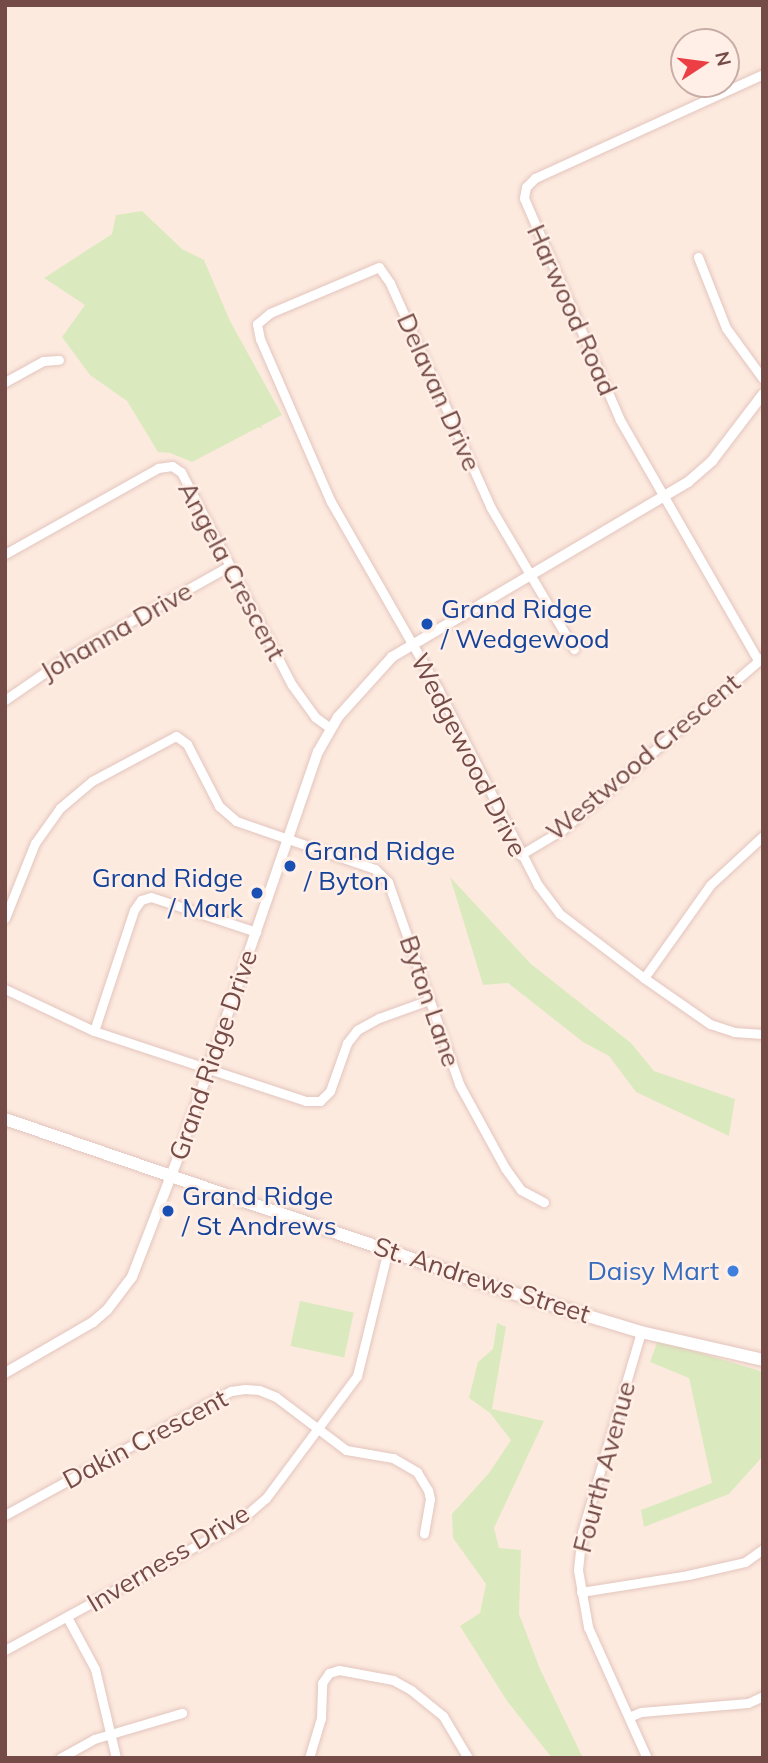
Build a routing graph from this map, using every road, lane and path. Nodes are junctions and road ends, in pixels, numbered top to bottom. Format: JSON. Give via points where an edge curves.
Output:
{"nodes":[{"id":1,"x":763,"y":74,"type":"edge"},
{"id":2,"x":698,"y":257,"type":"dead end"},
{"id":3,"x":260,"y":339,"type":"joint"},
{"id":4,"x":59,"y":360,"type":"dead end"},
{"id":5,"x":763,"y":379,"type":"edge"},
{"id":6,"x":5,"y":382,"type":"edge"},
{"id":7,"x":763,"y":394,"type":"edge"},
{"id":8,"x":664,"y":498,"type":"junction"},
{"id":9,"x":5,"y":554,"type":"edge"},
{"id":10,"x":229,"y":566,"type":"junction"},
{"id":11,"x":530,"y":576,"type":"junction"},
{"id":12,"x":413,"y":645,"type":"junction"},
{"id":13,"x":574,"y":649,"type":"dead end"},
{"id":14,"x":760,"y":659,"type":"edge"},
{"id":15,"x":5,"y":700,"type":"edge"},
{"id":16,"x":330,"y":727,"type":"junction"},
{"id":17,"x":763,"y":836,"type":"edge"},
{"id":18,"x":287,"y":838,"type":"junction"},
{"id":19,"x":520,"y":855,"type":"junction"},
{"id":20,"x":5,"y":918,"type":"edge"},
{"id":21,"x":256,"y":932,"type":"junction"},
{"id":22,"x":644,"y":978,"type":"junction"},
{"id":23,"x":5,"y":989,"type":"edge"},
{"id":24,"x":429,"y":1000,"type":"junction"},
{"id":25,"x":94,"y":1031,"type":"junction"},
{"id":26,"x":763,"y":1034,"type":"edge"},
{"id":27,"x":208,"y":1070,"type":"junction"},
{"id":28,"x":5,"y":1119,"type":"edge"},
{"id":29,"x":170,"y":1175,"type":"junction"},
{"id":30,"x":544,"y":1202,"type":"dead end"},
{"id":31,"x":388,"y":1250,"type":"junction"},
{"id":32,"x":640,"y":1332,"type":"junction"},
{"id":33,"x":763,"y":1360,"type":"edge"},
{"id":34,"x":5,"y":1373,"type":"edge"},
{"id":35,"x":320,"y":1431,"type":"junction"},
{"id":36,"x":5,"y":1515,"type":"edge"},
{"id":37,"x":424,"y":1533,"type":"dead end"},
{"id":38,"x":763,"y":1549,"type":"edge"},
{"id":39,"x":581,"y":1592,"type":"junction"},
{"id":40,"x":67,"y":1617,"type":"junction"},
{"id":41,"x":5,"y":1650,"type":"edge"},
{"id":42,"x":763,"y":1696,"type":"edge"},
{"id":43,"x":182,"y":1713,"type":"dead end"},
{"id":44,"x":629,"y":1717,"type":"junction"},
{"id":45,"x":111,"y":1733,"type":"junction"},
{"id":46,"x":60,"y":1758,"type":"edge"},
{"id":47,"x":116,"y":1758,"type":"edge"},
{"id":48,"x":309,"y":1758,"type":"edge"},
{"id":49,"x":468,"y":1758,"type":"edge"},
{"id":50,"x":647,"y":1758,"type":"edge"}],
"edges":[{"from":1,"to":8,"type":"street","name":"Harwood Road","via":[[535,178],[526,187],[524,198],[620,420]]},
{"from":2,"to":5,"type":"street","via":[[726,328]]},
{"from":3,"to":11,"type":"street","name":"Delavan Drive","via":[[257,324],[270,313],[379,268],[390,283],[491,508]]},
{"from":3,"to":12,"type":"street","name":"Wedgewood Drive","via":[[331,502]]},
{"from":4,"to":6,"type":"street","via":[[43,362]]},
{"from":7,"to":8,"type":"street","name":"Grand Ridge Drive","via":[[712,461]]},
{"from":8,"to":11,"type":"street","name":"Grand Ridge Drive"},
{"from":8,"to":14,"type":"street","name":"Harwood Road"},
{"from":9,"to":10,"type":"street","name":"Angela Crescent","via":[[166,465],[181,472]]},
{"from":10,"to":15,"type":"street","name":"Johanna Drive","via":[[67,657]]},
{"from":10,"to":16,"type":"street","name":"Angela Crescent","via":[[292,685],[315,717]]},
{"from":11,"to":12,"type":"street","name":"Grand Ridge Drive"},
{"from":11,"to":13,"type":"street","name":"Delavan Drive"},
{"from":12,"to":16,"type":"street","name":"Grand Ridge Drive","via":[[382,665]]},
{"from":12,"to":19,"type":"street","name":"Wedgewood Drive"},
{"from":14,"to":19,"type":"street","name":"Westwood Crescent","via":[[562,830]]},
{"from":16,"to":18,"type":"street","name":"Grand Ridge Drive"},
{"from":17,"to":22,"type":"street","via":[[710,885]]},
{"from":18,"to":20,"type":"street","name":"Byton Lane","via":[[236,821],[219,806],[187,744],[176,736],[92,781],[61,808],[35,843]]},
{"from":18,"to":21,"type":"street","name":"Grand Ridge Drive"},
{"from":18,"to":24,"type":"street","name":"Byton Lane","via":[[382,874]]},
{"from":19,"to":22,"type":"street","name":"Wedgewood Drive","via":[[560,914]]},
{"from":21,"to":25,"type":"street","via":[[151,897],[142,900],[134,910]]},
{"from":21,"to":27,"type":"street","name":"Grand Ridge Drive"},
{"from":22,"to":26,"type":"street","name":"Wedgewood Drive","via":[[710,1024]]},
{"from":23,"to":25,"type":"street"},
{"from":24,"to":27,"type":"street","via":[[358,1030],[347,1043],[330,1091],[320,1101],[306,1101]]},
{"from":24,"to":30,"type":"street","name":"Byton Lane","via":[[459,1084],[505,1168],[521,1189]]},
{"from":25,"to":27,"type":"street"},
{"from":27,"to":29,"type":"street","name":"Grand Ridge Drive"},
{"from":28,"to":29,"type":"main road","name":"St. Andrews Street"},
{"from":29,"to":31,"type":"main road","name":"St. Andrews Street"},
{"from":29,"to":34,"type":"street","name":"Grand Ridge Drive","via":[[140,1259],[120,1295],[79,1332]]},
{"from":31,"to":32,"type":"main road","name":"St. Andrews Street"},
{"from":31,"to":35,"type":"street","name":"Inverness Drive","via":[[358,1376]]},
{"from":32,"to":33,"type":"main road","name":"St. Andrews Street"},
{"from":32,"to":39,"type":"street","name":"Fourth Avenue","via":[[582,1532],[578,1550]]},
{"from":35,"to":36,"type":"street","name":"Dakin Crescent","via":[[267,1394],[245,1388],[231,1391]]},
{"from":35,"to":37,"type":"street","name":"Dakin Crescent","via":[[346,1450],[393,1458],[417,1472],[430,1499]]},
{"from":35,"to":40,"type":"street","name":"Inverness Drive","via":[[266,1498],[237,1523]]},
{"from":38,"to":39,"type":"street","via":[[745,1562]]},
{"from":39,"to":44,"type":"street","name":"Fourth Avenue","via":[[588,1627]]},
{"from":40,"to":41,"type":"street","name":"Inverness Drive"},
{"from":40,"to":45,"type":"street","via":[[95,1669]]},
{"from":42,"to":44,"type":"street","via":[[748,1703],[641,1712]]},
{"from":43,"to":45,"type":"street"},
{"from":44,"to":50,"type":"street","name":"Fourth Avenue"},
{"from":45,"to":46,"type":"street"},
{"from":45,"to":47,"type":"street"},
{"from":48,"to":49,"type":"street","via":[[321,1718],[322,1683],[329,1673],[339,1670],[393,1680],[411,1690],[443,1716]]}]}
